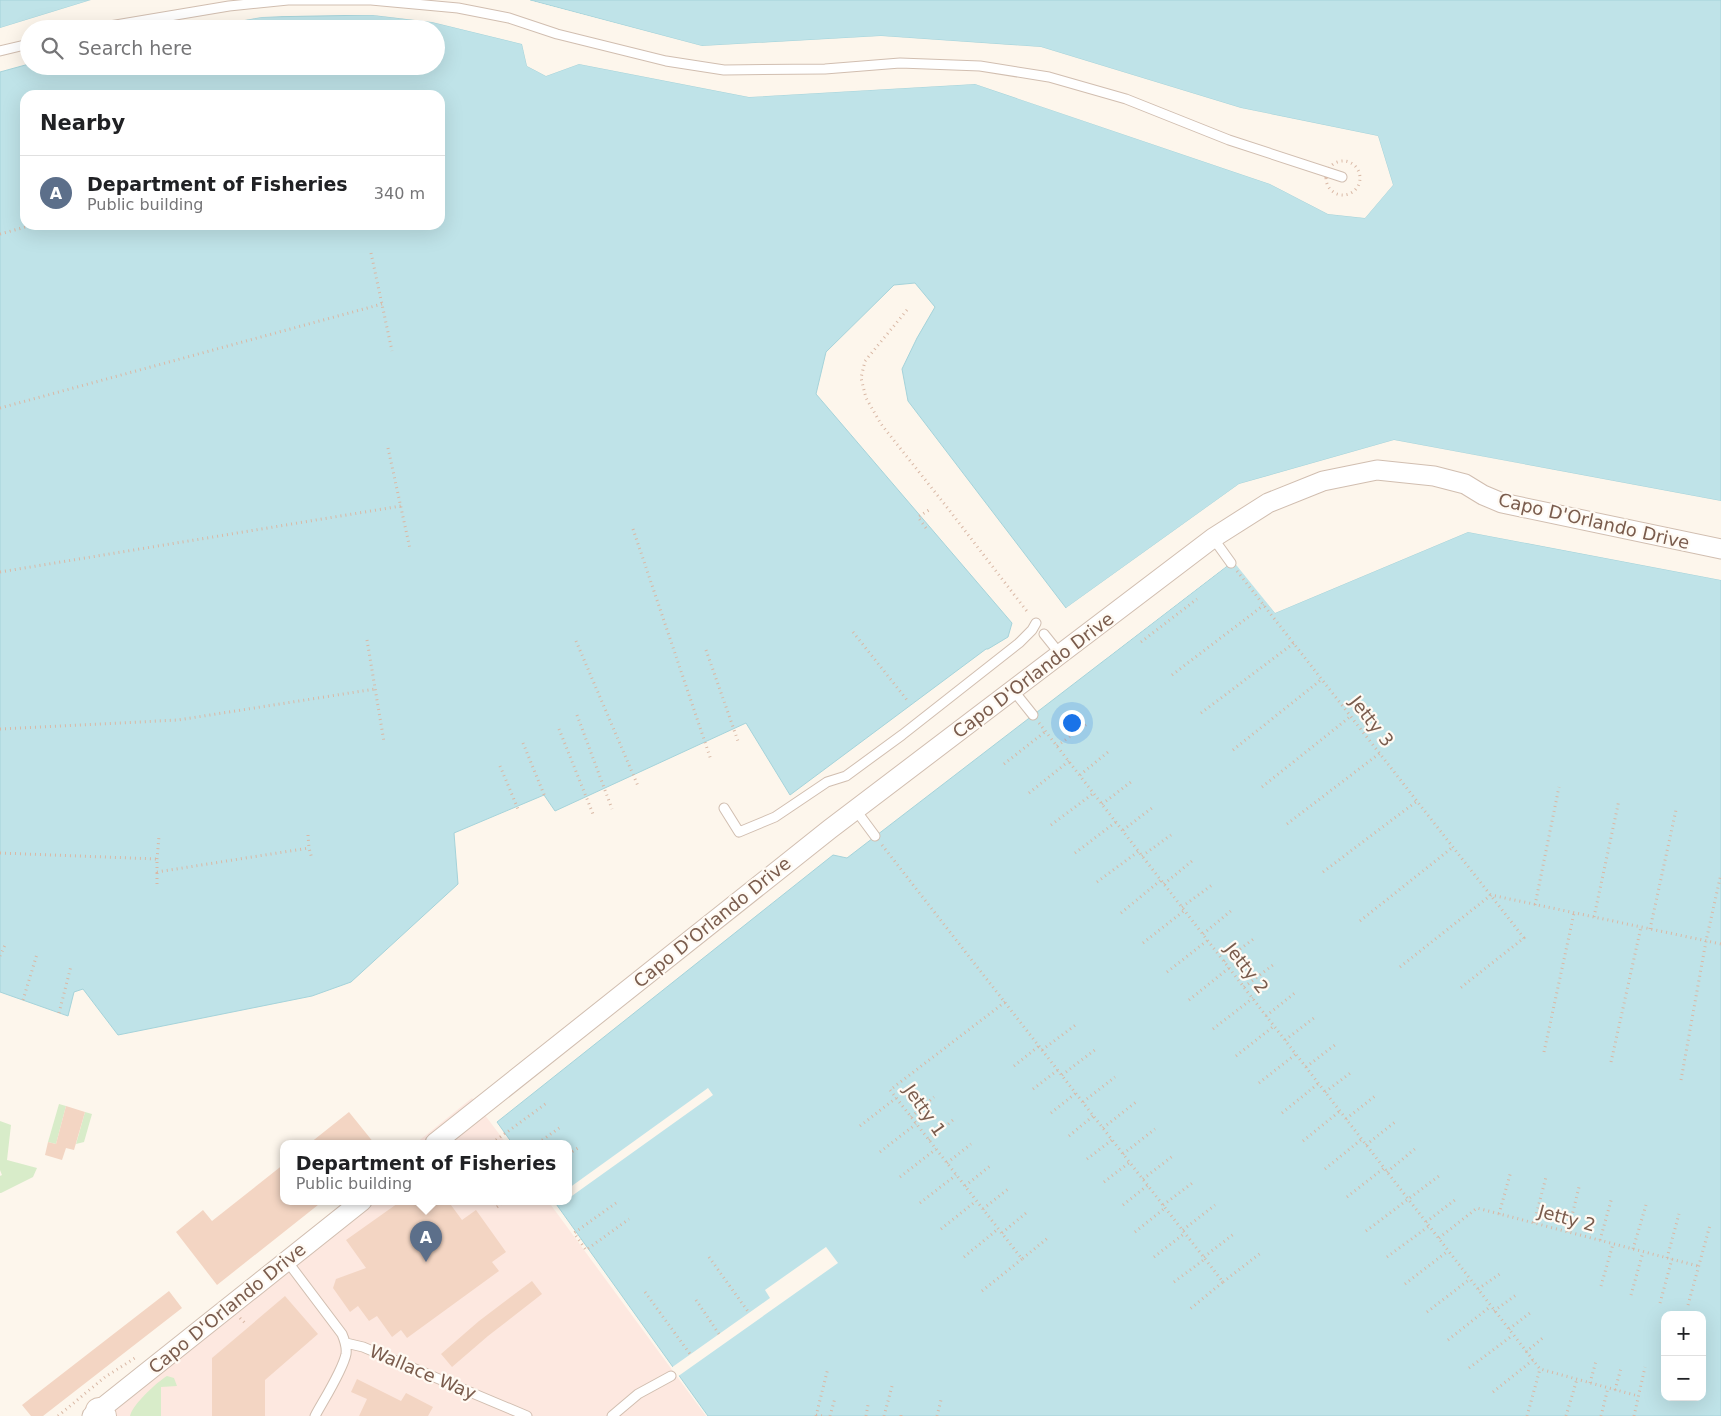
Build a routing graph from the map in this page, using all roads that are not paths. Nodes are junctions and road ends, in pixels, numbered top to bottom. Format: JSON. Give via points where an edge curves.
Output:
{"nodes":[{"id":1,"x":147,"y":20,"type":"edge"},
{"id":2,"x":20,"y":46,"type":"edge"},
{"id":3,"x":0,"y":51,"type":"edge"},
{"id":4,"x":1342,"y":177,"type":"dead end"},
{"id":5,"x":1213,"y":538,"type":"junction"},
{"id":6,"x":1721,"y":549,"type":"edge"},
{"id":7,"x":1231,"y":563,"type":"road end"},
{"id":8,"x":1036,"y":623,"type":"road end"},
{"id":9,"x":1044,"y":634,"type":"dead end"},
{"id":10,"x":1060,"y":654,"type":"junction"},
{"id":11,"x":1013,"y":690,"type":"junction"},
{"id":12,"x":1033,"y":715,"type":"road end"},
{"id":13,"x":724,"y":808,"type":"dead end"},
{"id":14,"x":855,"y":809,"type":"junction"},
{"id":15,"x":875,"y":836,"type":"road end"},
{"id":16,"x":439,"y":1140,"type":"edge"},
{"id":17,"x":357,"y":1205,"type":"edge"},
{"id":18,"x":287,"y":1260,"type":"junction"},
{"id":19,"x":346,"y":1343,"type":"junction"},
{"id":20,"x":671,"y":1376,"type":"dead end"},
{"id":21,"x":98,"y":1414,"type":"edge"},
{"id":22,"x":316,"y":1416,"type":"edge"},
{"id":23,"x":527,"y":1416,"type":"edge"},
{"id":24,"x":612,"y":1416,"type":"edge"}],
"edges":[{"from":1,"to":4,"type":"lane","via":[[288,0],[371,0],[458,8],[509,18],[557,34],[666,61],[724,70],[900,64],[980,66],[1049,77],[1126,99],[1229,140]]},
{"from":2,"to":3,"type":"lane"},
{"from":5,"to":6,"type":"street","name":"Capo D'Orlando Drive","via":[[1268,503],[1323,481],[1377,470],[1434,476],[1465,484],[1502,503]]},
{"from":5,"to":7,"type":"lane"},
{"from":5,"to":10,"type":"street","name":"Capo D'Orlando Drive"},
{"from":8,"to":13,"type":"lane","via":[[1019,643],[846,776],[827,782],[775,817],[739,832]]},
{"from":9,"to":10,"type":"lane"},
{"from":10,"to":11,"type":"street","name":"Capo D'Orlando Drive"},
{"from":11,"to":12,"type":"lane"},
{"from":11,"to":14,"type":"street","name":"Capo D'Orlando Drive"},
{"from":14,"to":15,"type":"lane"},
{"from":14,"to":16,"type":"street","name":"Capo D'Orlando Drive"},
{"from":17,"to":18,"type":"street","name":"Capo D'Orlando Drive"},
{"from":18,"to":19,"type":"lane"},
{"from":18,"to":21,"type":"street","name":"Capo D'Orlando Drive"},
{"from":19,"to":22,"type":"lane","via":[[346,1355]]},
{"from":19,"to":23,"type":"lane","name":"Wallace Way","via":[[363,1347]]},
{"from":20,"to":24,"type":"lane","via":[[638,1394]]}]}
